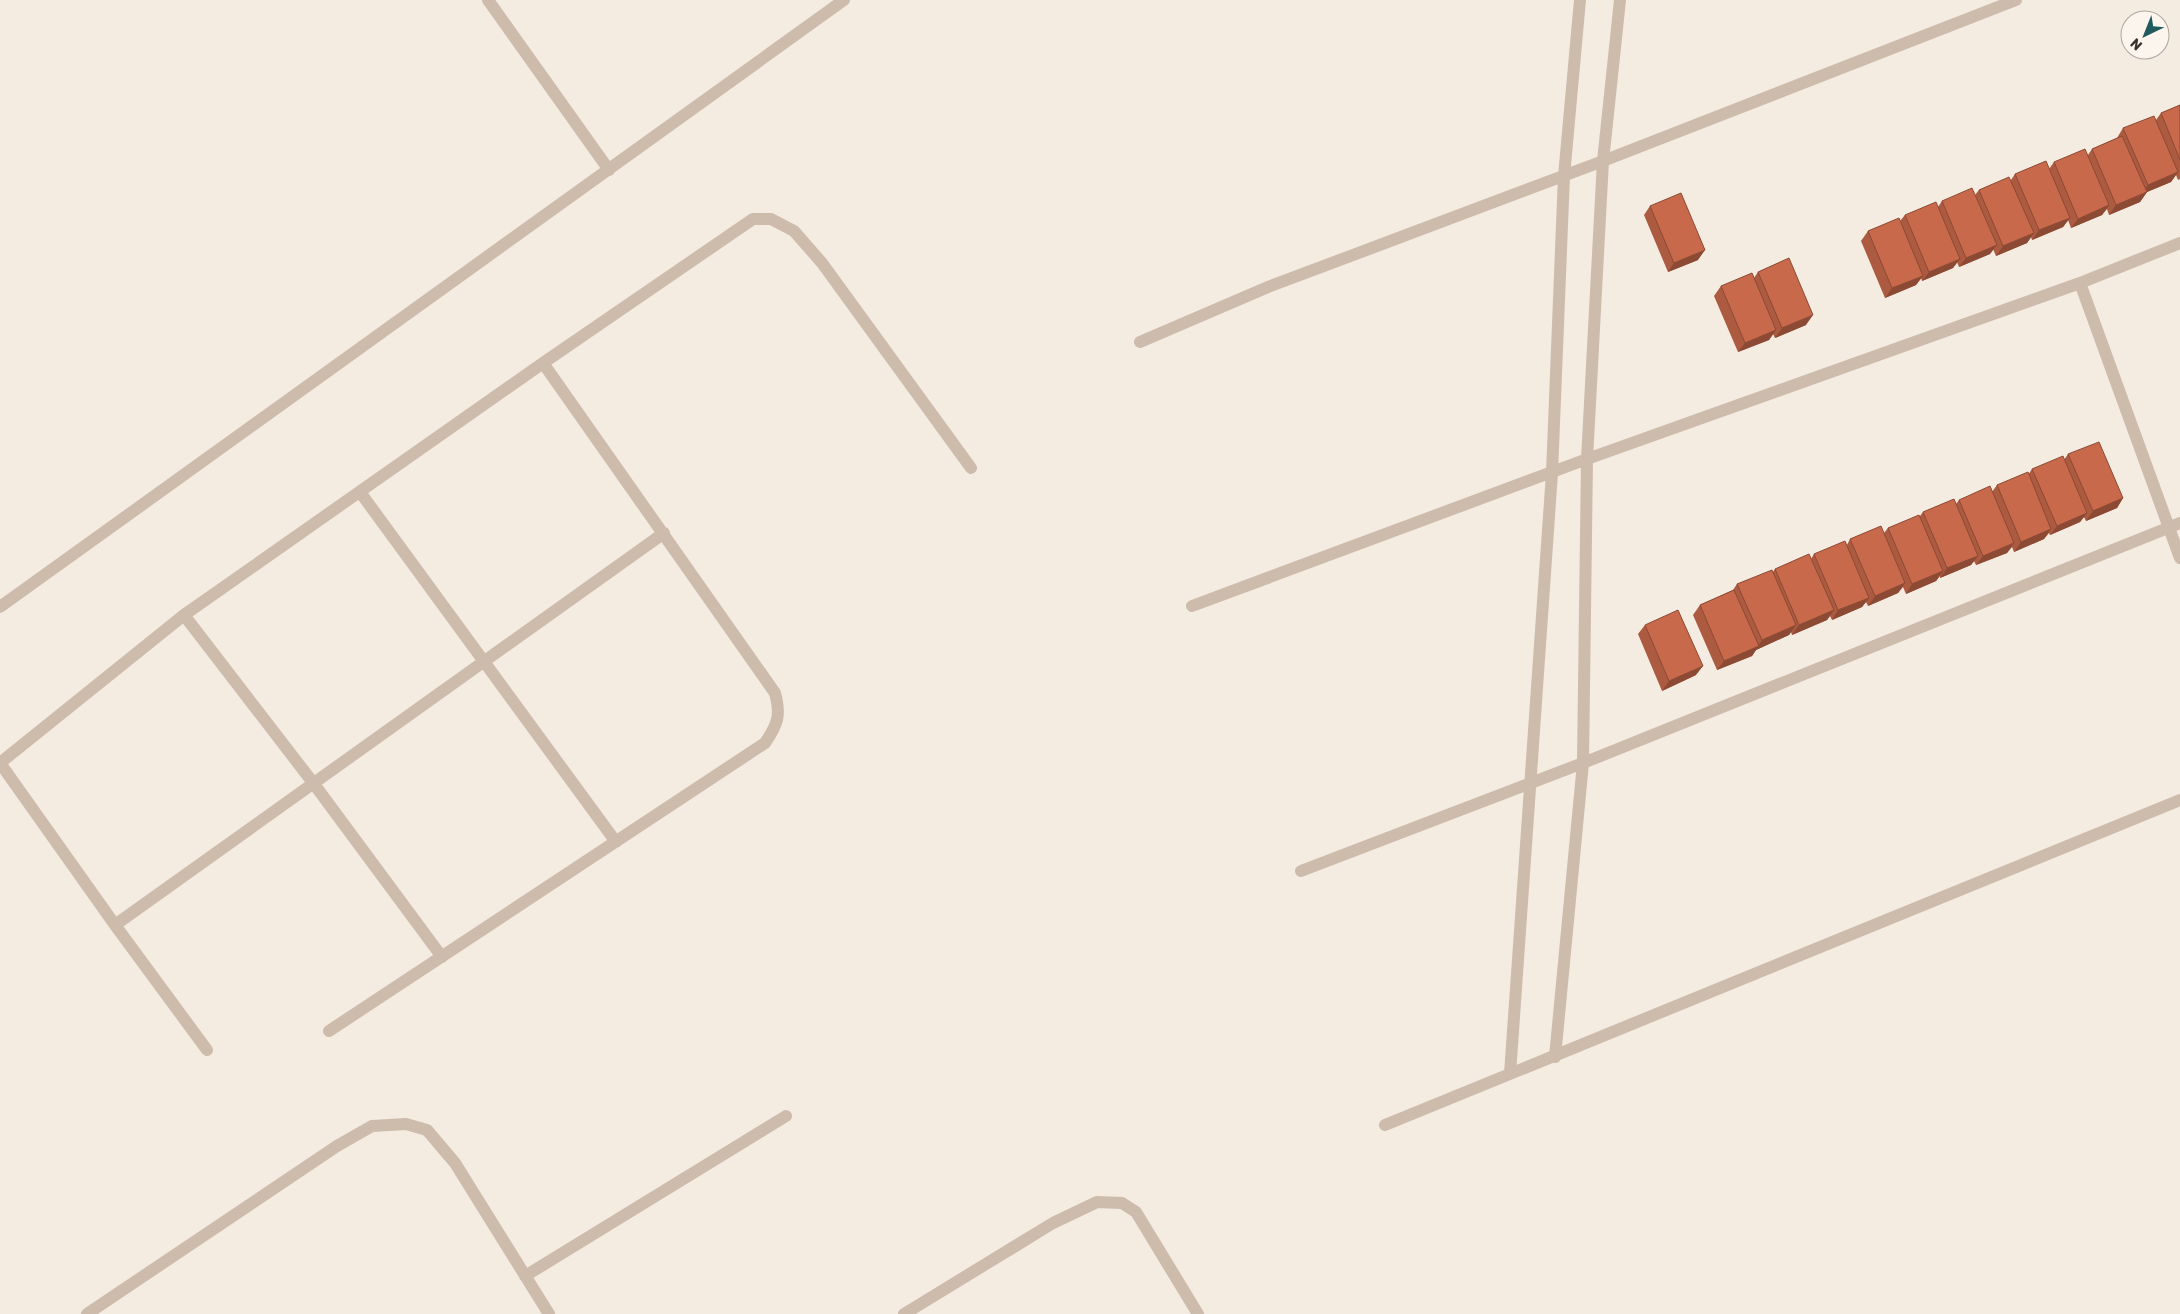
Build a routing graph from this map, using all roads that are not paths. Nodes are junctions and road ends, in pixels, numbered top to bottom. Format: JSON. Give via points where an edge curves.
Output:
{"nodes":[{"id":1,"x":488,"y":0,"type":"edge"},
{"id":2,"x":844,"y":0,"type":"edge"},
{"id":3,"x":1580,"y":0,"type":"edge"},
{"id":4,"x":1620,"y":0,"type":"edge"},
{"id":5,"x":2016,"y":0,"type":"edge"},
{"id":6,"x":1603,"y":161,"type":"junction"},
{"id":7,"x":609,"y":170,"type":"junction"},
{"id":8,"x":1564,"y":176,"type":"junction"},
{"id":9,"x":2180,"y":243,"type":"edge"},
{"id":10,"x":2080,"y":283,"type":"junction"},
{"id":11,"x":1140,"y":342,"type":"dead end"},
{"id":12,"x":543,"y":363,"type":"junction"},
{"id":13,"x":1587,"y":460,"type":"junction"},
{"id":14,"x":971,"y":468,"type":"dead end"},
{"id":15,"x":1552,"y":473,"type":"junction"},
{"id":16,"x":360,"y":492,"type":"junction"},
{"id":17,"x":2174,"y":525,"type":"edge"},
{"id":18,"x":664,"y":532,"type":"junction"},
{"id":19,"x":2180,"y":558,"type":"edge"},
{"id":20,"x":1192,"y":606,"type":"dead end"},
{"id":21,"x":0,"y":607,"type":"edge"},
{"id":22,"x":184,"y":615,"type":"junction"},
{"id":23,"x":484,"y":661,"type":"junction"},
{"id":24,"x":0,"y":763,"type":"edge"},
{"id":25,"x":1583,"y":763,"type":"junction"},
{"id":26,"x":1531,"y":783,"type":"junction"},
{"id":27,"x":314,"y":784,"type":"junction"},
{"id":28,"x":2180,"y":800,"type":"edge"},
{"id":29,"x":616,"y":842,"type":"junction"},
{"id":30,"x":1301,"y":871,"type":"dead end"},
{"id":31,"x":115,"y":925,"type":"junction"},
{"id":32,"x":442,"y":957,"type":"junction"},
{"id":33,"x":329,"y":1031,"type":"dead end"},
{"id":34,"x":207,"y":1050,"type":"dead end"},
{"id":35,"x":1554,"y":1057,"type":"junction"},
{"id":36,"x":1510,"y":1074,"type":"junction"},
{"id":37,"x":786,"y":1116,"type":"dead end"},
{"id":38,"x":1385,"y":1125,"type":"dead end"},
{"id":39,"x":525,"y":1276,"type":"junction"},
{"id":40,"x":87,"y":1314,"type":"edge"},
{"id":41,"x":549,"y":1314,"type":"edge"},
{"id":42,"x":904,"y":1314,"type":"edge"},
{"id":43,"x":1198,"y":1314,"type":"edge"}],
"edges":[{"from":1,"to":7,"type":"street"},
{"from":2,"to":7,"type":"street"},
{"from":3,"to":8,"type":"street"},
{"from":4,"to":6,"type":"street"},
{"from":5,"to":6,"type":"street"},
{"from":6,"to":8,"type":"street"},
{"from":6,"to":13,"type":"street"},
{"from":7,"to":21,"type":"street"},
{"from":8,"to":11,"type":"street","via":[[1268,287]]},
{"from":8,"to":15,"type":"street"},
{"from":9,"to":10,"type":"street"},
{"from":10,"to":13,"type":"street"},
{"from":10,"to":17,"type":"street"},
{"from":12,"to":14,"type":"street","via":[[752,219],[771,219],[794,231],[822,262]]},
{"from":12,"to":16,"type":"street"},
{"from":12,"to":18,"type":"street"},
{"from":13,"to":15,"type":"street"},
{"from":13,"to":25,"type":"street"},
{"from":15,"to":20,"type":"street"},
{"from":15,"to":26,"type":"street"},
{"from":16,"to":22,"type":"street"},
{"from":16,"to":23,"type":"street"},
{"from":17,"to":19,"type":"street"},
{"from":17,"to":25,"type":"street"},
{"from":18,"to":23,"type":"street"},
{"from":18,"to":29,"type":"street","via":[[775,693],[780,711],[765,743]]},
{"from":22,"to":24,"type":"street"},
{"from":22,"to":27,"type":"street"},
{"from":23,"to":27,"type":"street"},
{"from":23,"to":29,"type":"street"},
{"from":24,"to":31,"type":"street"},
{"from":25,"to":26,"type":"street"},
{"from":25,"to":35,"type":"street"},
{"from":26,"to":30,"type":"street"},
{"from":26,"to":36,"type":"street"},
{"from":27,"to":31,"type":"street"},
{"from":27,"to":32,"type":"street"},
{"from":28,"to":35,"type":"street"},
{"from":29,"to":32,"type":"street"},
{"from":31,"to":34,"type":"street"},
{"from":32,"to":33,"type":"street"},
{"from":35,"to":36,"type":"street"},
{"from":36,"to":38,"type":"street"},
{"from":37,"to":39,"type":"street"},
{"from":39,"to":40,"type":"street","via":[[455,1163],[426,1130],[406,1124],[372,1126],[337,1146]]},
{"from":39,"to":41,"type":"street"},
{"from":42,"to":43,"type":"street","via":[[1053,1223],[1097,1202],[1122,1203],[1136,1212]]}]}
